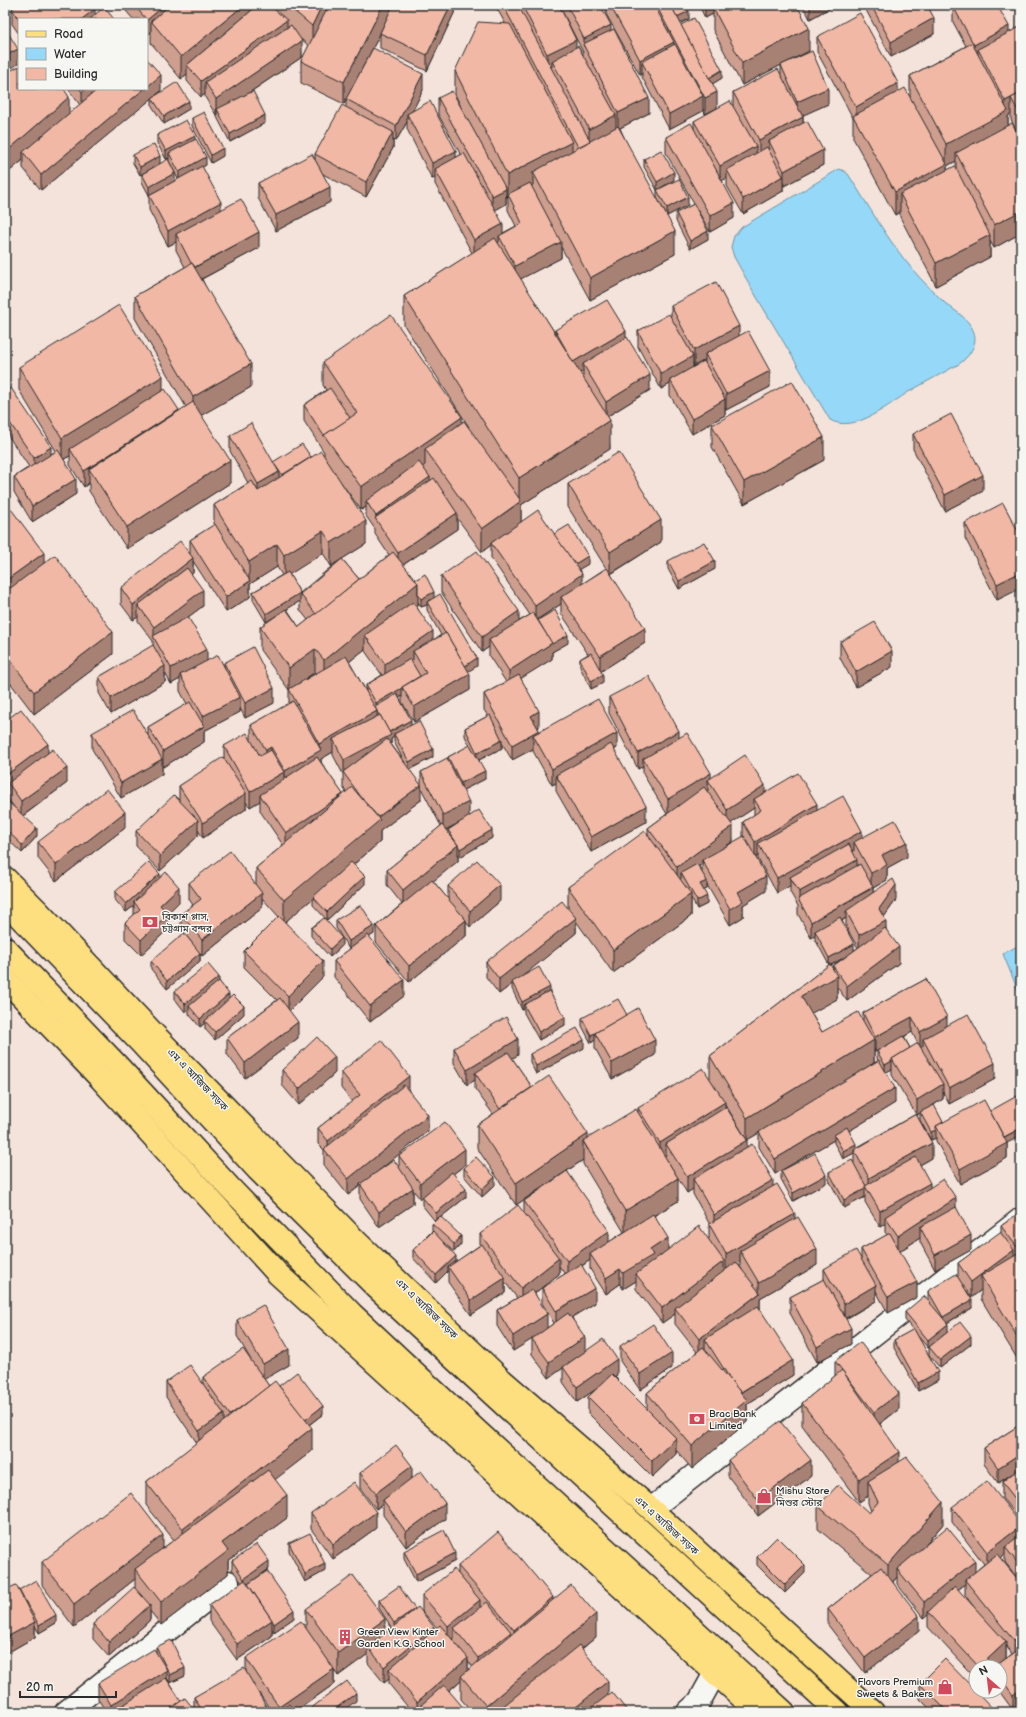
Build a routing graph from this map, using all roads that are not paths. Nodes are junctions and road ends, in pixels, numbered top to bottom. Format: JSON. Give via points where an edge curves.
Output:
{"nodes":[{"id":1,"x":5,"y":878,"type":"edge"},
{"id":2,"x":5,"y":902,"type":"edge"},
{"id":3,"x":5,"y":948,"type":"edge"},
{"id":4,"x":5,"y":979,"type":"edge"},
{"id":5,"x":1021,"y":1219,"type":"edge"},
{"id":6,"x":651,"y":1509,"type":"junction"},
{"id":7,"x":228,"y":1582,"type":"dead end"},
{"id":8,"x":715,"y":1673,"type":"junction"},
{"id":9,"x":66,"y":1712,"type":"edge"},
{"id":10,"x":688,"y":1712,"type":"edge"},
{"id":11,"x":758,"y":1712,"type":"edge"},
{"id":12,"x":784,"y":1712,"type":"edge"},
{"id":13,"x":838,"y":1712,"type":"edge"},
{"id":14,"x":873,"y":1712,"type":"edge"}],
"edges":[{"from":1,"to":6,"type":"main road","name":"এম এ আজিজ সড়ক","via":[[358,1242],[502,1380]]},
{"from":2,"to":13,"type":"main road","via":[[140,1042],[258,1170],[377,1288]]},
{"from":3,"to":12,"type":"main road","via":[[352,1314]]},
{"from":4,"to":8,"type":"main road","via":[[101,1079],[278,1274]]},
{"from":5,"to":6,"type":"street"},
{"from":6,"to":14,"type":"main road","name":"এম এ আজিজ সড়ক"},
{"from":7,"to":9,"type":"street"},
{"from":8,"to":10,"type":"street","via":[[700,1702]]},
{"from":8,"to":11,"type":"main road"}]}
